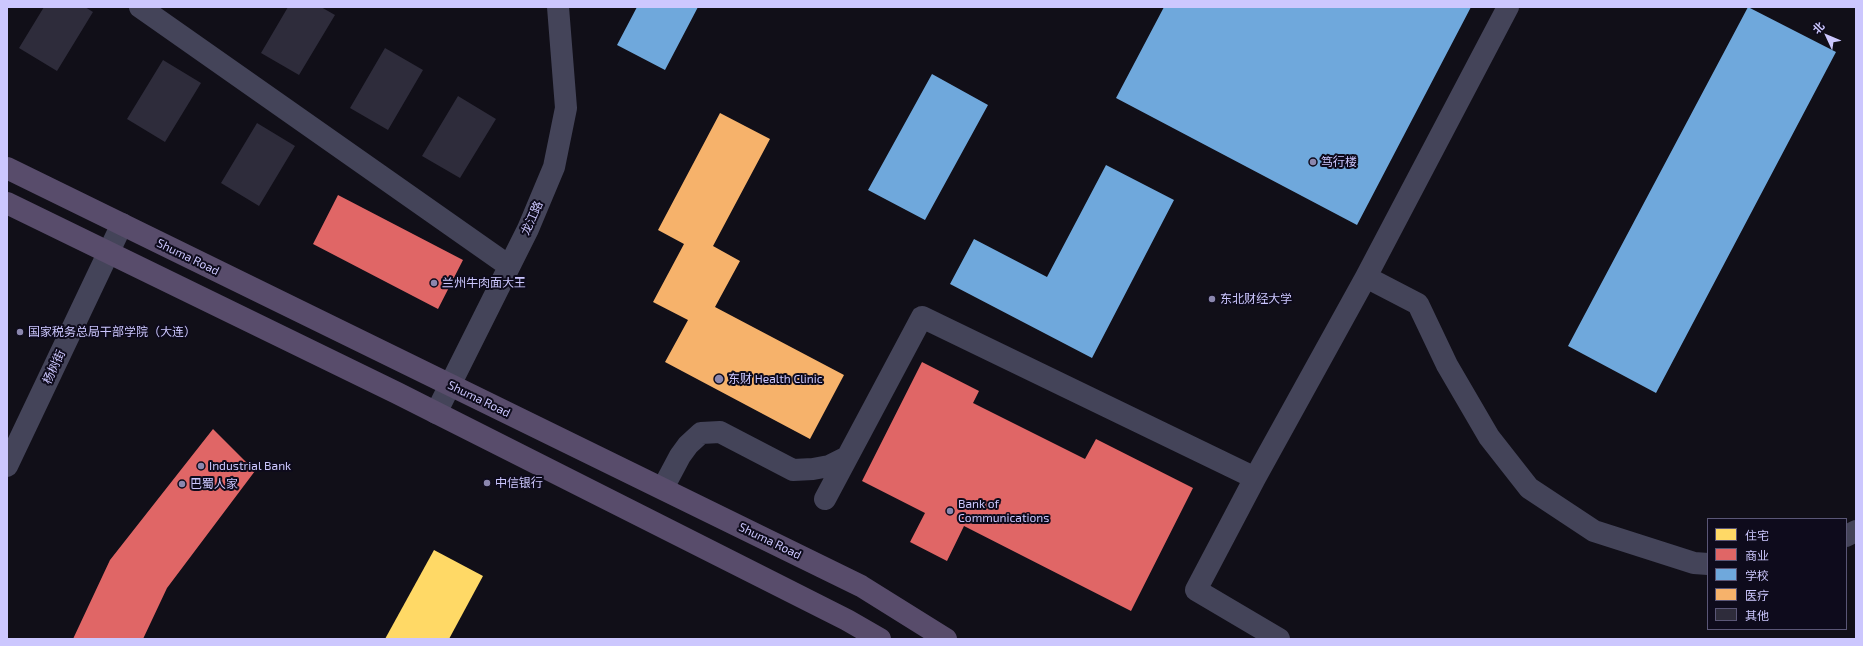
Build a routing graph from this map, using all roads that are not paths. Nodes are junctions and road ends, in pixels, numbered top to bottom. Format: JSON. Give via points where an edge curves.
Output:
{"nodes":[{"id":1,"x":140,"y":7,"type":"edge"},
{"id":2,"x":558,"y":7,"type":"edge"},
{"id":3,"x":1508,"y":7,"type":"edge"},
{"id":4,"x":7,"y":168,"type":"edge"},
{"id":5,"x":7,"y":203,"type":"edge"},
{"id":6,"x":122,"y":224,"type":"junction"},
{"id":7,"x":108,"y":253,"type":"junction"},
{"id":8,"x":509,"y":266,"type":"junction"},
{"id":9,"x":1366,"y":277,"type":"junction"},
{"id":10,"x":449,"y":385,"type":"junction"},
{"id":11,"x":436,"y":413,"type":"junction"},
{"id":12,"x":847,"y":457,"type":"junction"},
{"id":13,"x":7,"y":466,"type":"edge"},
{"id":14,"x":1255,"y":478,"type":"junction"},
{"id":15,"x":662,"y":488,"type":"junction"},
{"id":16,"x":825,"y":499,"type":"dead end"},
{"id":17,"x":1856,"y":531,"type":"edge"},
{"id":18,"x":1847,"y":536,"type":"edge"},
{"id":19,"x":1707,"y":564,"type":"edge"},
{"id":20,"x":880,"y":639,"type":"edge"},
{"id":21,"x":946,"y":639,"type":"edge"},
{"id":22,"x":1279,"y":639,"type":"edge"}],
"edges":[{"from":1,"to":8,"type":"street"},
{"from":2,"to":8,"type":"street","name":"龙江路","via":[[566,108],[554,167]]},
{"from":3,"to":9,"type":"street"},
{"from":4,"to":6,"type":"main road","name":"Shuma Road"},
{"from":5,"to":7,"type":"main road"},
{"from":6,"to":7,"type":"street","name":"杨树街"},
{"from":6,"to":10,"type":"main road","name":"Shuma Road"},
{"from":7,"to":11,"type":"main road"},
{"from":7,"to":13,"type":"street","name":"杨树街"},
{"from":8,"to":10,"type":"street","name":"龙江路"},
{"from":9,"to":14,"type":"street"},
{"from":9,"to":19,"type":"street","via":[[1418,304],[1447,365],[1489,436],[1529,488],[1594,532],[1694,563]]},
{"from":10,"to":11,"type":"street","name":"龙江路"},
{"from":10,"to":15,"type":"main road","name":"Shuma Road"},
{"from":11,"to":20,"type":"main road"},
{"from":12,"to":14,"type":"street","via":[[922,317]]},
{"from":12,"to":15,"type":"street","via":[[829,466],[793,470],[720,432],[702,433],[680,456]]},
{"from":12,"to":16,"type":"street"},
{"from":14,"to":22,"type":"street","via":[[1196,590]]},
{"from":15,"to":21,"type":"main road","name":"Shuma Road","via":[[861,586]]},
{"from":17,"to":18,"type":"street"}]}
